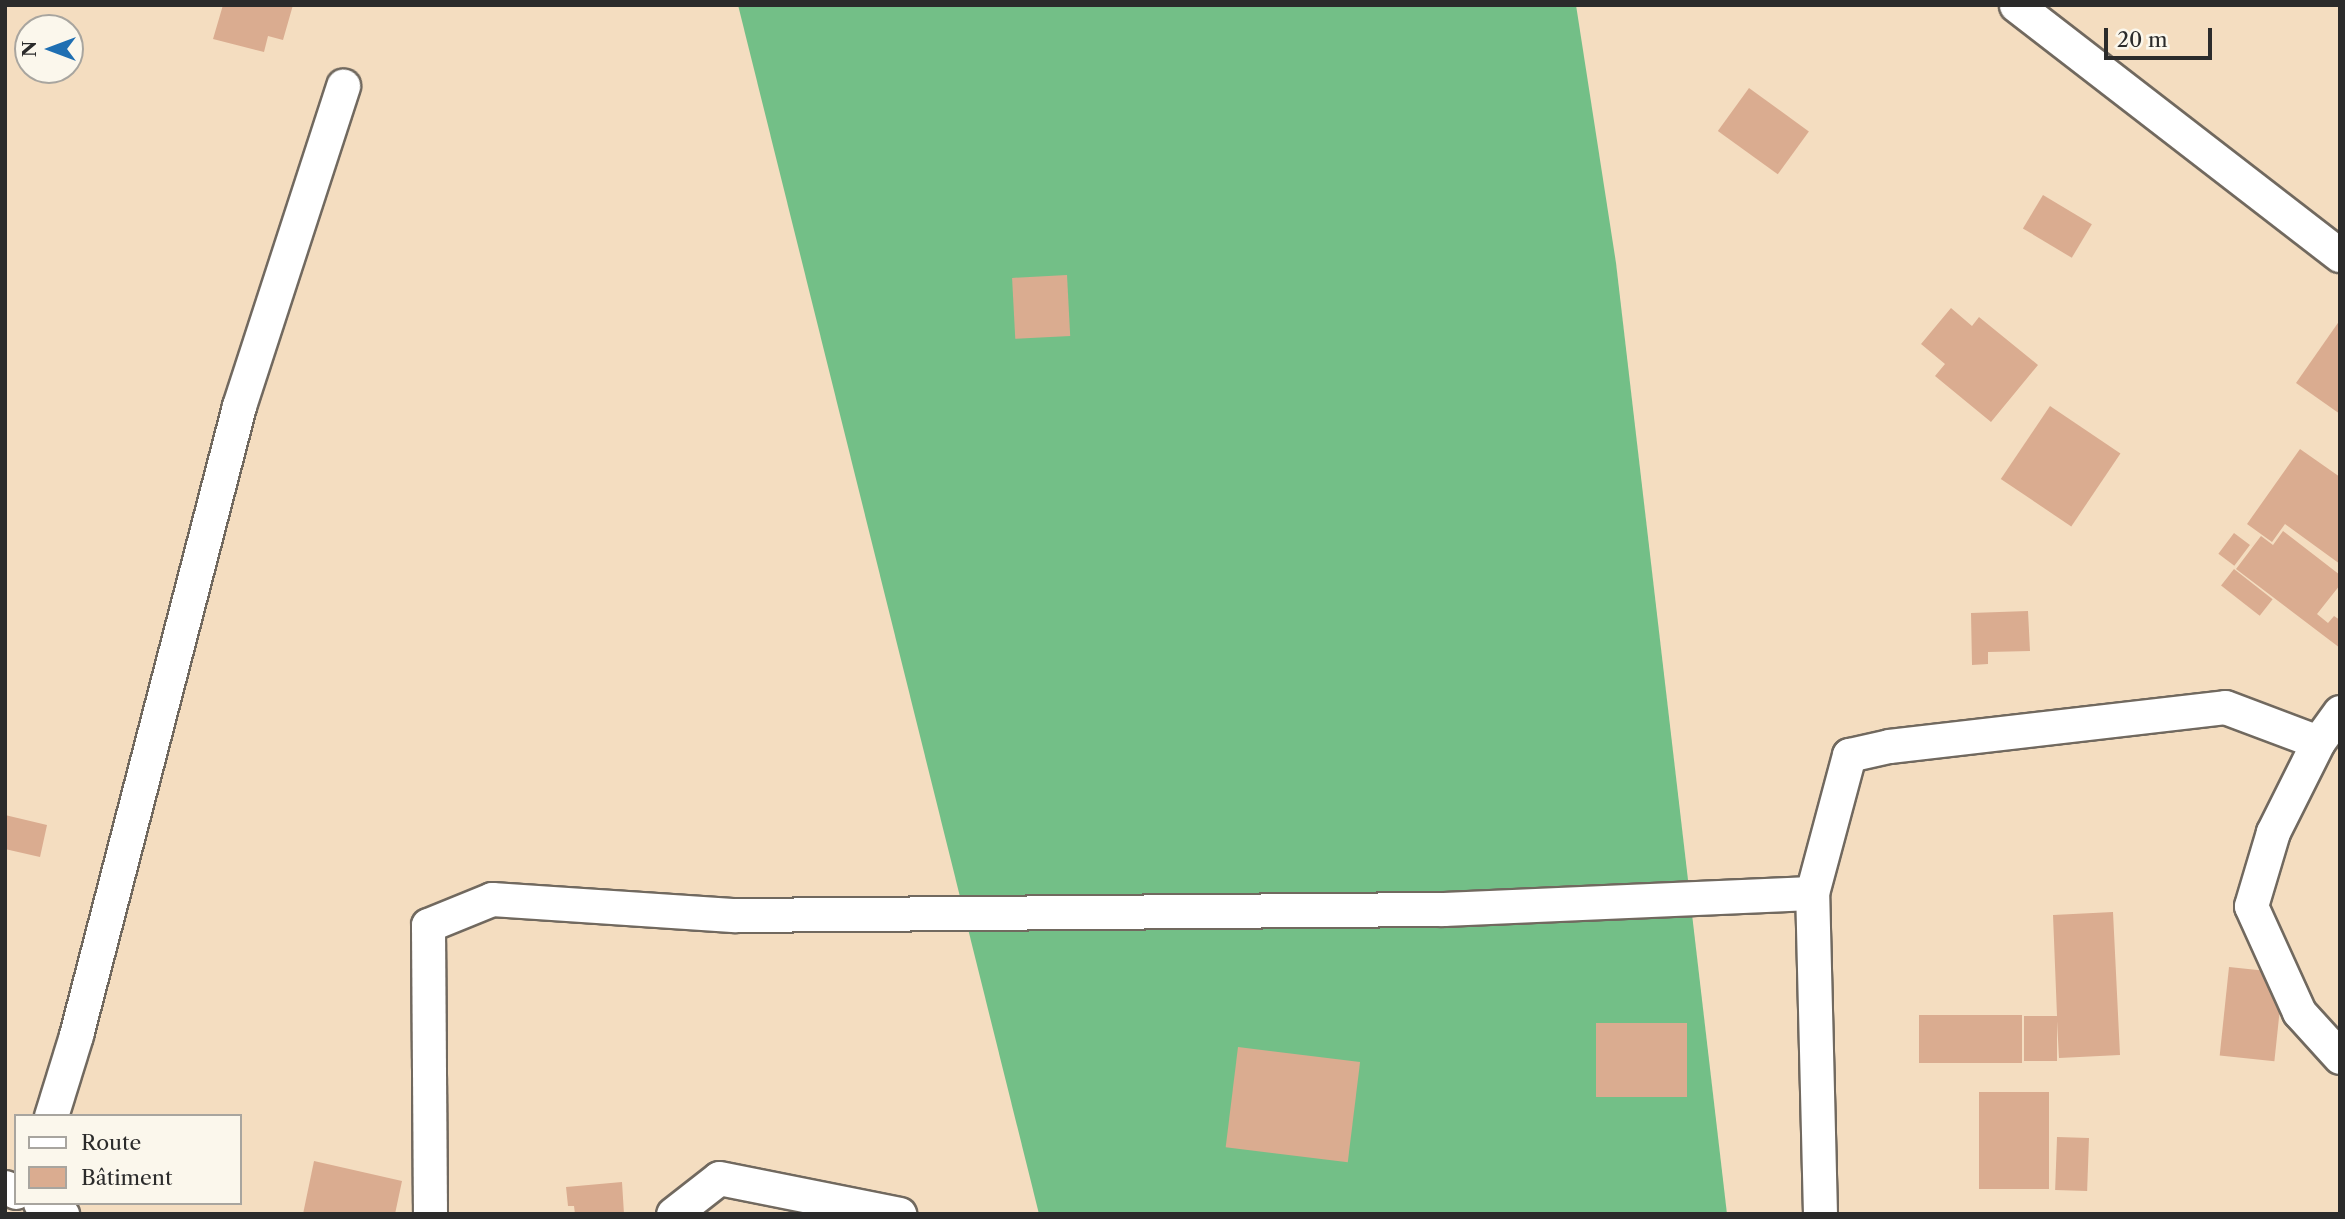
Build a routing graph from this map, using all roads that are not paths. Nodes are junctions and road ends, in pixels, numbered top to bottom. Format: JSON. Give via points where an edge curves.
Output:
{"nodes":[{"id":1,"x":2016,"y":5,"type":"edge"},
{"id":2,"x":343,"y":85,"type":"dead end"},
{"id":3,"x":2340,"y":255,"type":"edge"},
{"id":4,"x":2340,"y":712,"type":"edge"},
{"id":5,"x":2318,"y":742,"type":"junction"},
{"id":6,"x":1812,"y":893,"type":"junction"},
{"id":7,"x":2340,"y":1056,"type":"edge"},
{"id":8,"x":52,"y":1114,"type":"edge"},
{"id":9,"x":44,"y":1205,"type":"edge"},
{"id":10,"x":62,"y":1214,"type":"edge"},
{"id":11,"x":430,"y":1214,"type":"edge"},
{"id":12,"x":673,"y":1214,"type":"edge"},
{"id":13,"x":899,"y":1214,"type":"edge"},
{"id":14,"x":1821,"y":1214,"type":"edge"}],
"edges":[{"from":1,"to":3,"type":"street"},
{"from":2,"to":8,"type":"street","via":[[239,406]]},
{"from":4,"to":5,"type":"street"},
{"from":5,"to":6,"type":"street","via":[[2225,707],[1889,746],[1849,755]]},
{"from":5,"to":7,"type":"street","via":[[2273,832],[2251,906],[2298,1012]]},
{"from":6,"to":11,"type":"street","via":[[1443,909],[735,915],[492,899],[428,926]]},
{"from":6,"to":14,"type":"street"},
{"from":9,"to":10,"type":"street"},
{"from":12,"to":13,"type":"street","via":[[719,1178]]}]}
